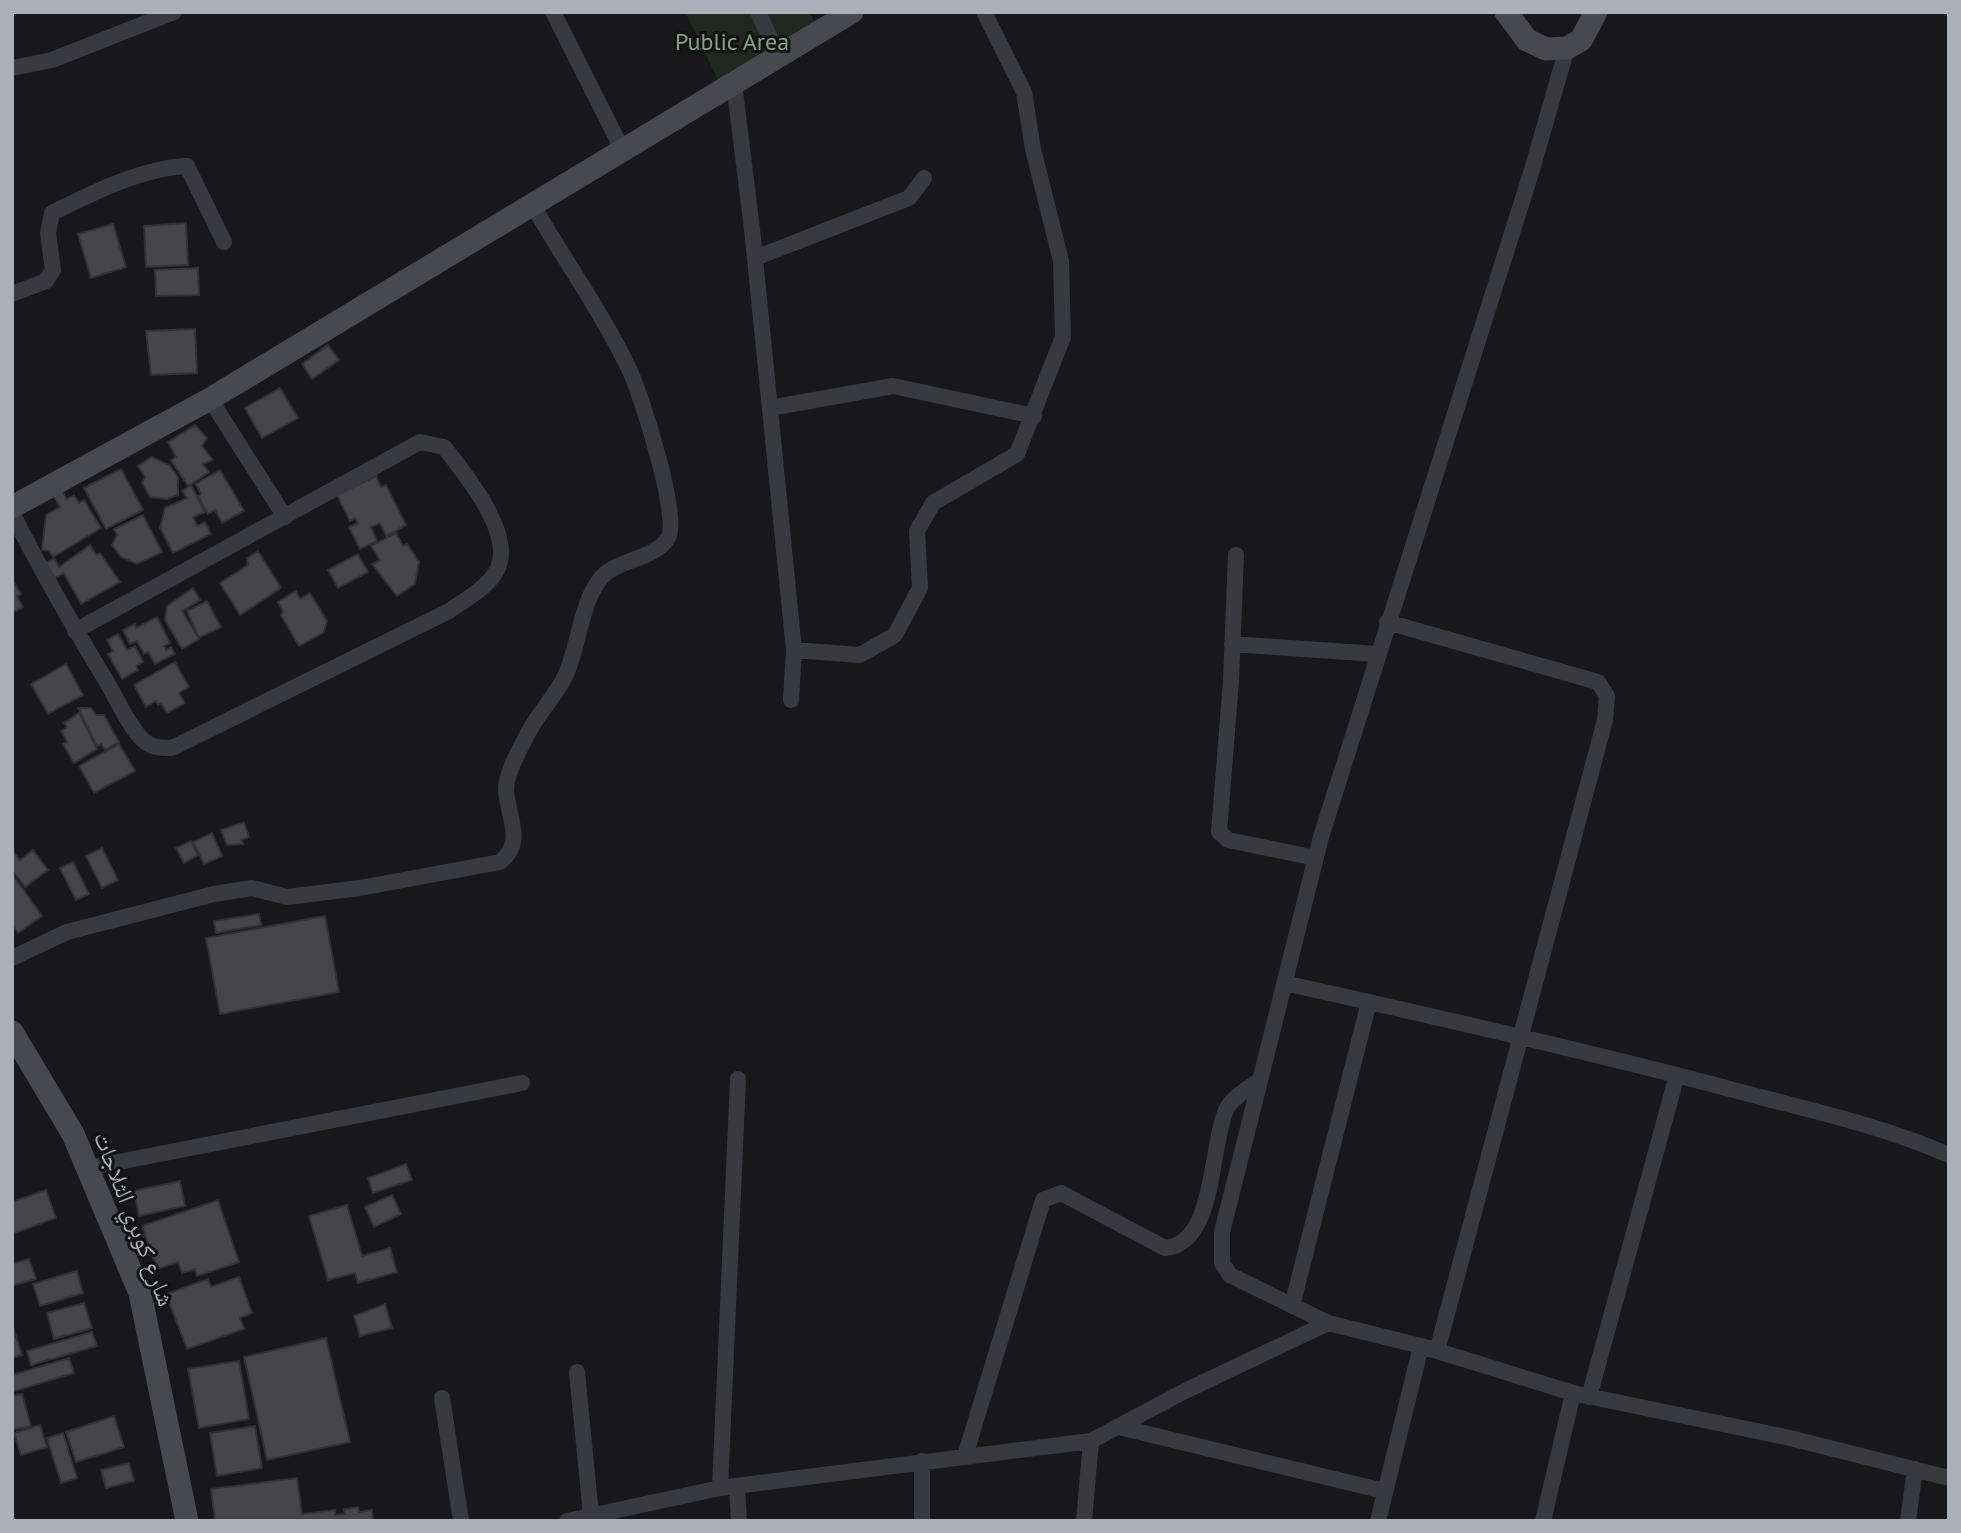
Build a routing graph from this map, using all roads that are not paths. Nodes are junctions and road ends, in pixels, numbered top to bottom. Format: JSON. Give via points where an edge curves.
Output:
{"nodes":[{"id":1,"x":174,"y":12,"type":"edge"},
{"id":2,"x":553,"y":12,"type":"edge"},
{"id":3,"x":758,"y":12,"type":"edge"},
{"id":4,"x":852,"y":12,"type":"edge"},
{"id":5,"x":984,"y":12,"type":"edge"},
{"id":6,"x":1506,"y":12,"type":"edge"},
{"id":7,"x":1595,"y":12,"type":"edge"},
{"id":8,"x":1567,"y":48,"type":"junction"},
{"id":9,"x":779,"y":57,"type":"junction"},
{"id":10,"x":12,"y":68,"type":"edge"},
{"id":11,"x":734,"y":83,"type":"junction"},
{"id":12,"x":624,"y":150,"type":"junction"},
{"id":13,"x":925,"y":178,"type":"dead end"},
{"id":14,"x":533,"y":206,"type":"junction"},
{"id":15,"x":224,"y":242,"type":"dead end"},
{"id":16,"x":755,"y":258,"type":"junction"},
{"id":17,"x":12,"y":294,"type":"edge"},
{"id":18,"x":210,"y":398,"type":"junction"},
{"id":19,"x":770,"y":408,"type":"junction"},
{"id":20,"x":1034,"y":416,"type":"junction"},
{"id":21,"x":12,"y":507,"type":"edge"},
{"id":22,"x":12,"y":513,"type":"edge"},
{"id":23,"x":285,"y":517,"type":"junction"},
{"id":24,"x":1236,"y":555,"type":"dead end"},
{"id":25,"x":1387,"y":622,"type":"junction"},
{"id":26,"x":75,"y":631,"type":"junction"},
{"id":27,"x":1232,"y":644,"type":"junction"},
{"id":28,"x":794,"y":650,"type":"junction"},
{"id":29,"x":1377,"y":654,"type":"junction"},
{"id":30,"x":791,"y":700,"type":"dead end"},
{"id":31,"x":1316,"y":858,"type":"junction"},
{"id":32,"x":12,"y":958,"type":"edge"},
{"id":33,"x":1284,"y":983,"type":"junction"},
{"id":34,"x":1369,"y":1002,"type":"junction"},
{"id":35,"x":12,"y":1032,"type":"edge"},
{"id":36,"x":1523,"y":1037,"type":"junction"},
{"id":37,"x":1677,"y":1075,"type":"junction"},
{"id":38,"x":738,"y":1079,"type":"dead end"},
{"id":39,"x":1260,"y":1080,"type":"junction"},
{"id":40,"x":522,"y":1083,"type":"dead end"},
{"id":41,"x":1949,"y":1155,"type":"edge"},
{"id":42,"x":88,"y":1168,"type":"junction"},
{"id":43,"x":1292,"y":1306,"type":"junction"},
{"id":44,"x":1328,"y":1324,"type":"junction"},
{"id":45,"x":1421,"y":1346,"type":"junction"},
{"id":46,"x":1437,"y":1351,"type":"junction"},
{"id":47,"x":576,"y":1372,"type":"dead end"},
{"id":48,"x":1581,"y":1395,"type":"junction"},
{"id":49,"x":442,"y":1398,"type":"dead end"},
{"id":50,"x":1119,"y":1427,"type":"junction"},
{"id":51,"x":1091,"y":1441,"type":"junction"},
{"id":52,"x":965,"y":1456,"type":"junction"},
{"id":53,"x":922,"y":1461,"type":"junction"},
{"id":54,"x":1914,"y":1469,"type":"junction"},
{"id":55,"x":1949,"y":1478,"type":"edge"},
{"id":56,"x":720,"y":1488,"type":"junction"},
{"id":57,"x":737,"y":1488,"type":"junction"},
{"id":58,"x":1384,"y":1491,"type":"junction"},
{"id":59,"x":591,"y":1516,"type":"junction"},
{"id":60,"x":187,"y":1521,"type":"edge"},
{"id":61,"x":461,"y":1521,"type":"edge"},
{"id":62,"x":569,"y":1521,"type":"edge"},
{"id":63,"x":739,"y":1521,"type":"edge"},
{"id":64,"x":922,"y":1521,"type":"edge"},
{"id":65,"x":1084,"y":1521,"type":"edge"},
{"id":66,"x":1378,"y":1521,"type":"edge"},
{"id":67,"x":1543,"y":1521,"type":"edge"},
{"id":68,"x":1908,"y":1521,"type":"edge"}],
"edges":[{"from":1,"to":10,"type":"street","via":[[52,60]]},
{"from":2,"to":12,"type":"street"},
{"from":3,"to":9,"type":"street"},
{"from":4,"to":9,"type":"street"},
{"from":5,"to":20,"type":"street","via":[[1024,92],[1033,149],[1062,261],[1063,337]]},
{"from":6,"to":8,"type":"street","via":[[1527,40],[1546,49]]},
{"from":7,"to":8,"type":"street","via":[[1581,40]]},
{"from":8,"to":25,"type":"street"},
{"from":9,"to":11,"type":"street"},
{"from":11,"to":12,"type":"street"},
{"from":11,"to":16,"type":"street"},
{"from":12,"to":14,"type":"street"},
{"from":13,"to":16,"type":"street","via":[[909,198]]},
{"from":14,"to":18,"type":"street"},
{"from":14,"to":32,"type":"street","via":[[630,372],[673,521],[669,537],[660,547],[602,576],[592,592],[562,682],[537,714],[506,787],[514,831],[510,855],[500,862],[360,888],[287,897],[252,888],[214,894],[67,932]]},
{"from":15,"to":17,"type":"street","via":[[187,166],[170,167],[52,213],[48,233],[52,270],[46,281]]},
{"from":16,"to":19,"type":"street"},
{"from":18,"to":21,"type":"street"},
{"from":18,"to":23,"type":"street"},
{"from":19,"to":20,"type":"street","via":[[893,386]]},
{"from":19,"to":28,"type":"street"},
{"from":20,"to":28,"type":"street","via":[[1017,454],[933,503],[917,530],[920,588],[895,635],[860,655]]},
{"from":22,"to":26,"type":"street"},
{"from":23,"to":26,"type":"street"},
{"from":23,"to":26,"type":"street","via":[[420,442],[444,447],[472,483],[500,536],[500,564],[486,584],[449,611],[172,748],[157,748],[142,739]]},
{"from":24,"to":27,"type":"street"},
{"from":25,"to":29,"type":"street"},
{"from":25,"to":36,"type":"street","via":[[1598,682],[1607,695],[1605,720]]},
{"from":27,"to":29,"type":"street"},
{"from":27,"to":31,"type":"street","via":[[1219,832],[1228,840]]},
{"from":28,"to":30,"type":"street"},
{"from":29,"to":31,"type":"street"},
{"from":31,"to":33,"type":"street"},
{"from":33,"to":34,"type":"street"},
{"from":33,"to":39,"type":"street"},
{"from":34,"to":36,"type":"street"},
{"from":34,"to":43,"type":"street"},
{"from":35,"to":42,"type":"street","name":"شارع كوبري الثلاجات"},
{"from":36,"to":37,"type":"street"},
{"from":36,"to":46,"type":"street"},
{"from":37,"to":41,"type":"street","via":[[1902,1134]]},
{"from":37,"to":48,"type":"street"},
{"from":38,"to":56,"type":"street"},
{"from":39,"to":43,"type":"street","via":[[1222,1232],[1222,1263],[1230,1275]]},
{"from":39,"to":52,"type":"street","via":[[1227,1107],[1201,1217],[1189,1239],[1178,1247],[1165,1248],[1061,1193],[1043,1200]]},
{"from":40,"to":42,"type":"street"},
{"from":42,"to":60,"type":"street","name":"شارع كوبري الثلاجات","via":[[140,1293]]},
{"from":43,"to":44,"type":"street"},
{"from":44,"to":45,"type":"street"},
{"from":44,"to":50,"type":"street"},
{"from":45,"to":46,"type":"street"},
{"from":45,"to":58,"type":"street"},
{"from":46,"to":48,"type":"street"},
{"from":47,"to":59,"type":"street"},
{"from":48,"to":54,"type":"street"},
{"from":48,"to":67,"type":"street"},
{"from":49,"to":61,"type":"street"},
{"from":50,"to":51,"type":"street"},
{"from":50,"to":58,"type":"street"},
{"from":51,"to":52,"type":"street"},
{"from":51,"to":65,"type":"street"},
{"from":52,"to":53,"type":"street"},
{"from":53,"to":57,"type":"street"},
{"from":53,"to":64,"type":"street"},
{"from":54,"to":55,"type":"street"},
{"from":54,"to":68,"type":"street"},
{"from":56,"to":57,"type":"street"},
{"from":56,"to":59,"type":"street"},
{"from":57,"to":63,"type":"street"},
{"from":58,"to":66,"type":"street"},
{"from":59,"to":62,"type":"street"}]}
